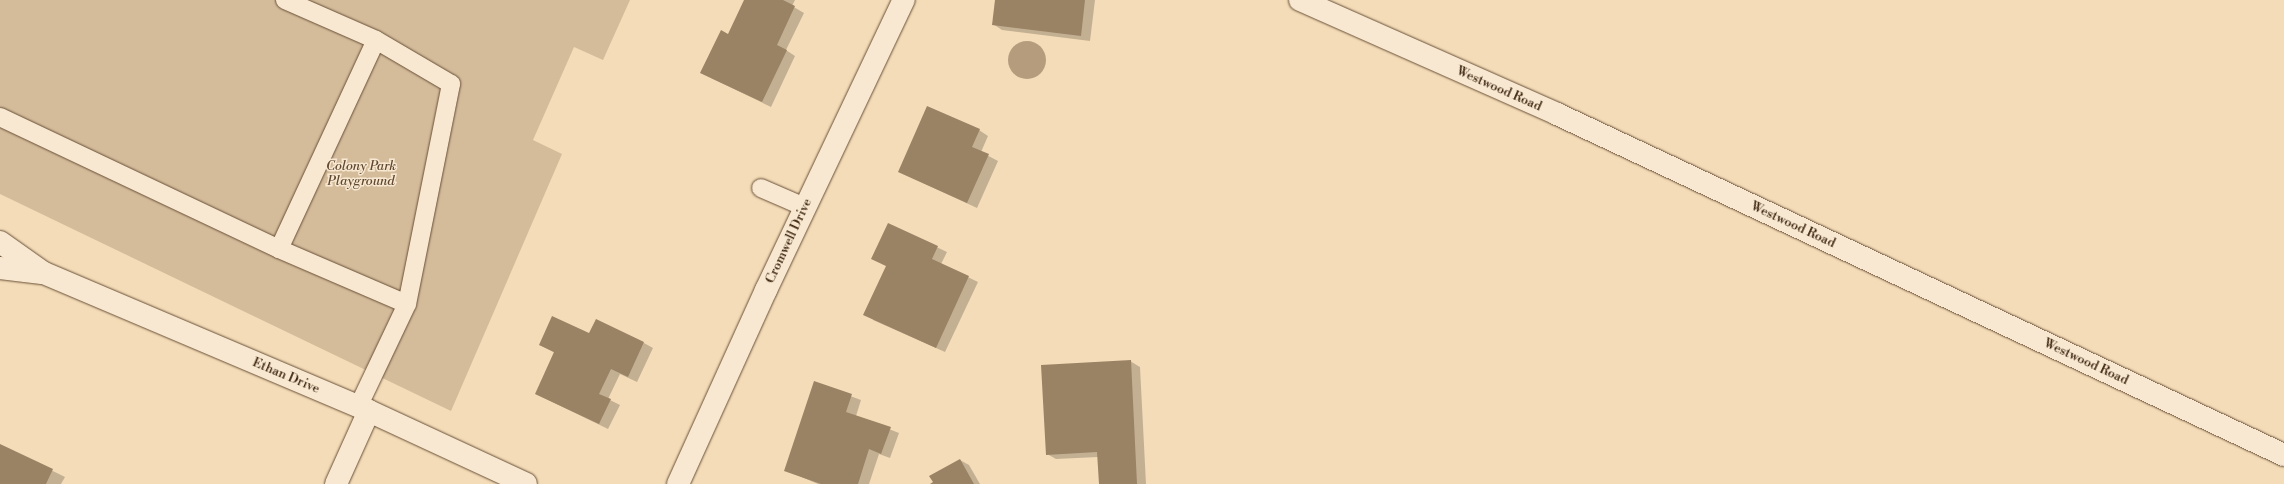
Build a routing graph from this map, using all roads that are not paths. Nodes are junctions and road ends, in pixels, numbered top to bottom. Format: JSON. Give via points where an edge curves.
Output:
{"nodes":[{"id":1,"x":285,"y":0,"type":"edge"},
{"id":2,"x":904,"y":0,"type":"edge"},
{"id":3,"x":1300,"y":0,"type":"edge"},
{"id":4,"x":376,"y":40,"type":"junction"},
{"id":5,"x":0,"y":116,"type":"edge"},
{"id":6,"x":761,"y":188,"type":"dead end"},
{"id":7,"x":806,"y":207,"type":"junction"},
{"id":8,"x":0,"y":242,"type":"edge"},
{"id":9,"x":279,"y":249,"type":"junction"},
{"id":10,"x":0,"y":268,"type":"edge"},
{"id":11,"x":44,"y":273,"type":"junction"},
{"id":12,"x":407,"y":304,"type":"junction"},
{"id":13,"x":363,"y":409,"type":"junction"},
{"id":14,"x":2284,"y":455,"type":"edge"},
{"id":15,"x":336,"y":484,"type":"edge"},
{"id":16,"x":526,"y":484,"type":"edge"},
{"id":17,"x":678,"y":484,"type":"edge"}],
"edges":[{"from":1,"to":4,"type":"lane"},
{"from":2,"to":7,"type":"street","name":"Cromwell Drive"},
{"from":3,"to":14,"type":"street","name":"Westwood Road","via":[[1564,118]]},
{"from":4,"to":9,"type":"lane"},
{"from":4,"to":12,"type":"lane","via":[[451,84]]},
{"from":5,"to":9,"type":"lane"},
{"from":6,"to":7,"type":"lane"},
{"from":7,"to":17,"type":"street","name":"Cromwell Drive"},
{"from":8,"to":11,"type":"street","name":"Ethan Drive"},
{"from":9,"to":12,"type":"lane"},
{"from":10,"to":11,"type":"street","name":"Ethan Drive"},
{"from":11,"to":13,"type":"street","name":"Ethan Drive"},
{"from":12,"to":13,"type":"lane"},
{"from":13,"to":15,"type":"street"},
{"from":13,"to":16,"type":"street","name":"Ethan Drive"}]}
